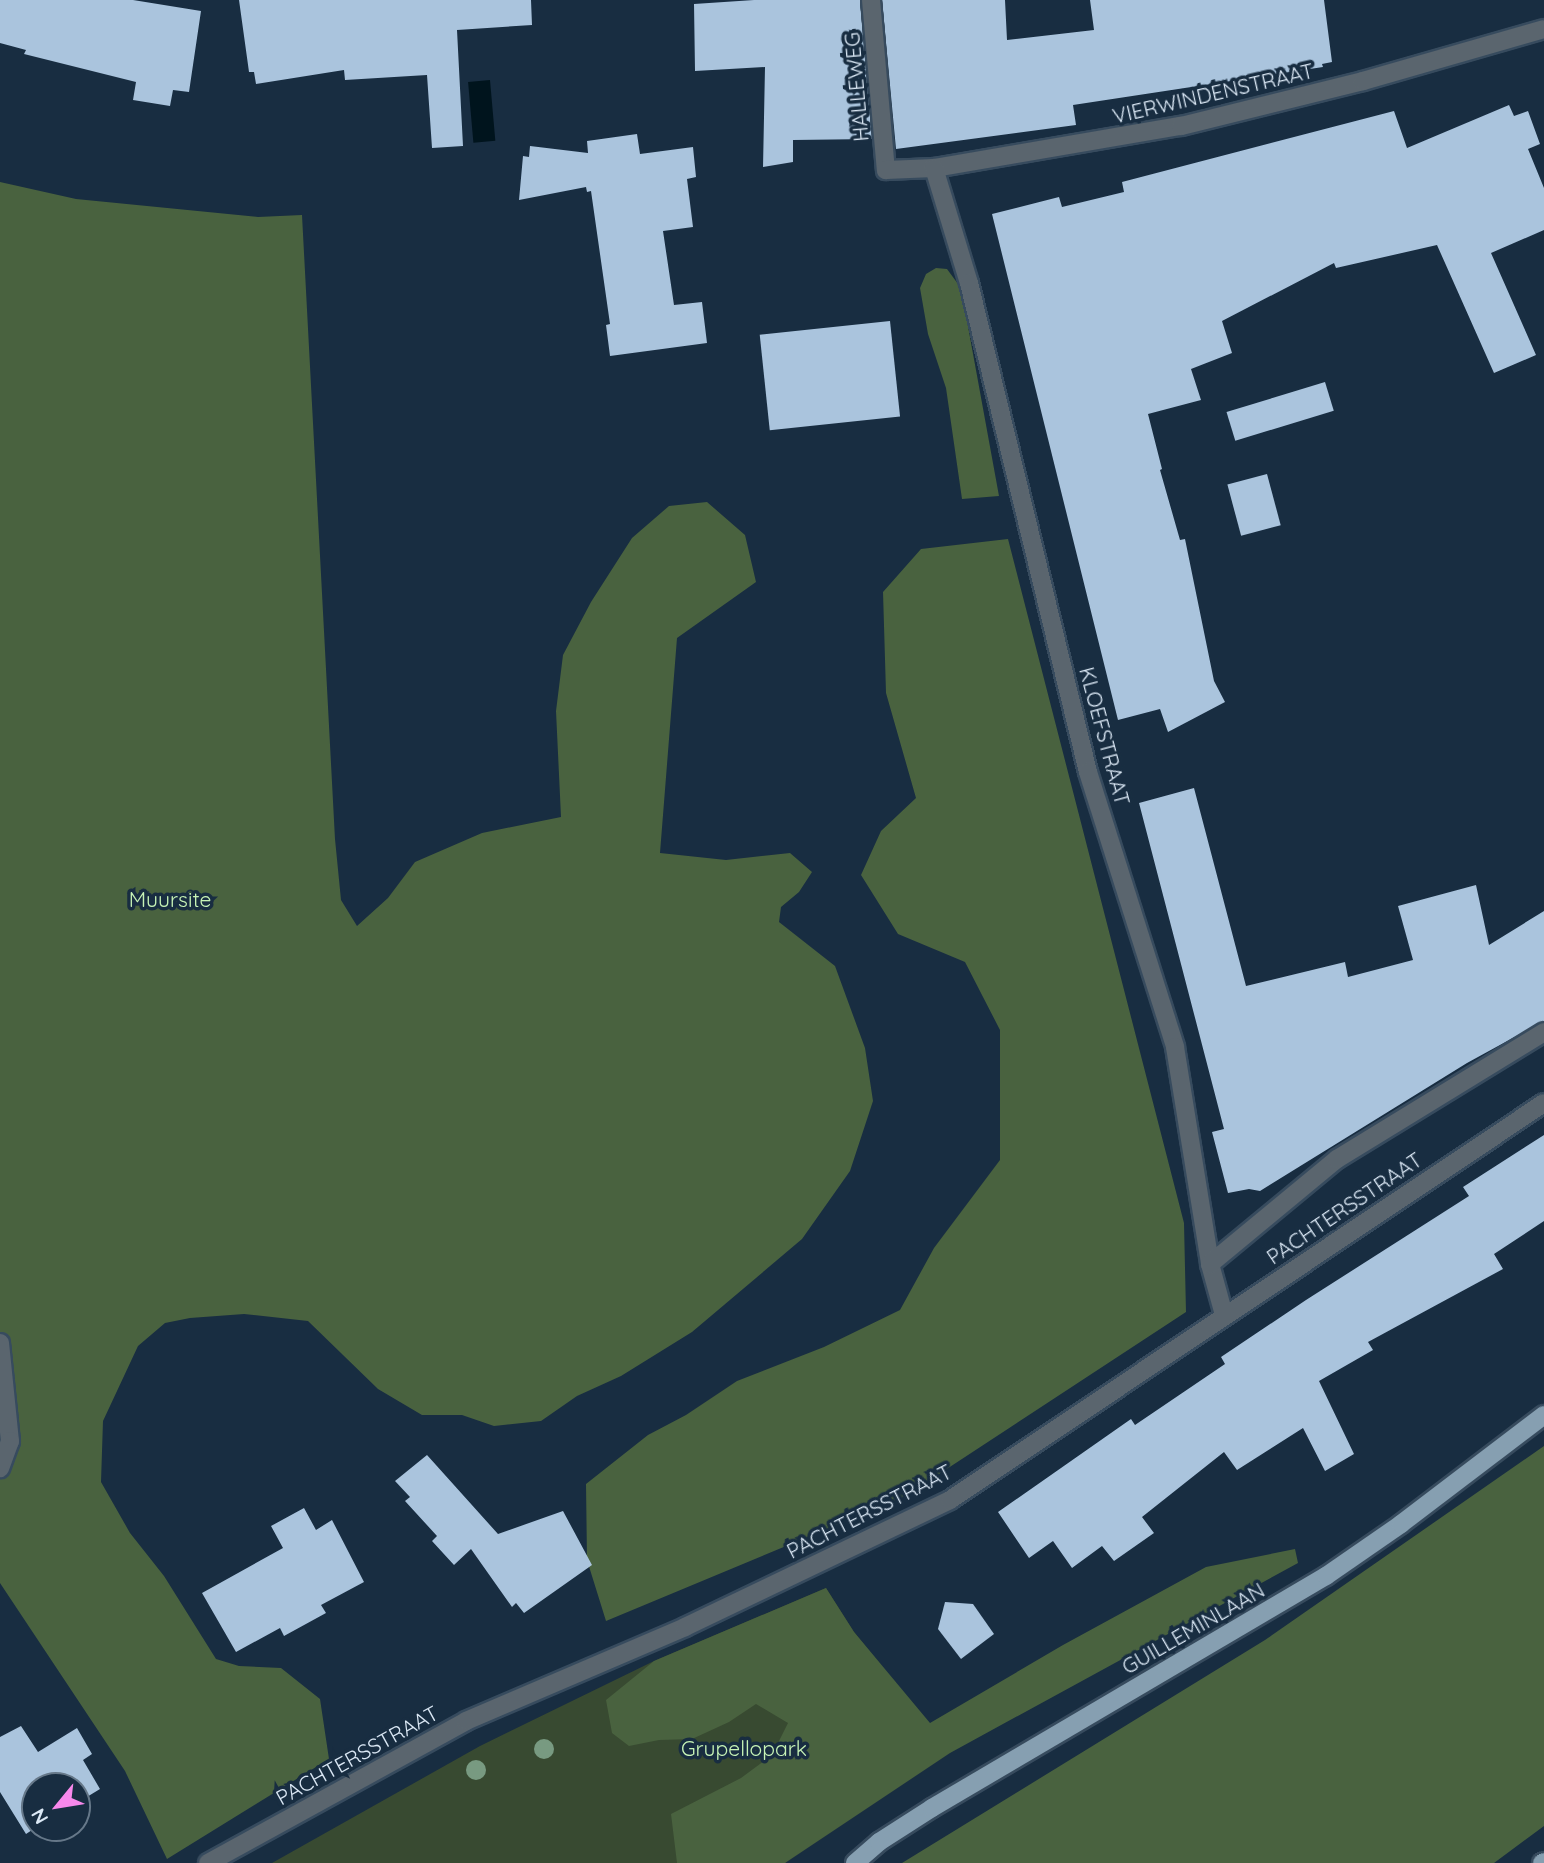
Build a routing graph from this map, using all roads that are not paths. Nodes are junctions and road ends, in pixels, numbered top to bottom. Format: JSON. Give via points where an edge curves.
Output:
{"nodes":[{"id":1,"x":871,"y":0,"type":"edge"},
{"id":2,"x":1544,"y":29,"type":"edge"},
{"id":3,"x":934,"y":169,"type":"junction"},
{"id":4,"x":886,"y":170,"type":"joint"},
{"id":5,"x":1544,"y":1032,"type":"edge"},
{"id":6,"x":1544,"y":1103,"type":"edge"},
{"id":7,"x":1210,"y":1264,"type":"junction"},
{"id":8,"x":1224,"y":1315,"type":"junction"},
{"id":9,"x":0,"y":1343,"type":"edge"},
{"id":10,"x":1544,"y":1415,"type":"edge"},
{"id":11,"x":0,"y":1468,"type":"edge"},
{"id":12,"x":208,"y":1863,"type":"edge"},
{"id":13,"x":855,"y":1863,"type":"edge"}],
"edges":[{"from":1,"to":4,"type":"street","name":"HALLEWEG"},
{"from":2,"to":3,"type":"street","name":"VIERWINDENSTRAAT","via":[[1363,81],[1181,126]]},
{"from":3,"to":4,"type":"street","name":"VIERWINDENSTRAAT"},
{"from":3,"to":7,"type":"street","name":"KLOEFSTRAAT","via":[[969,283],[1088,772],[1175,1047]]},
{"from":5,"to":7,"type":"street","name":"PACHTERSSTRAAT","via":[[1337,1159]]},
{"from":6,"to":8,"type":"street","name":"PACHTERSSTRAAT"},
{"from":7,"to":8,"type":"street","name":"KLOEFSTRAAT"},
{"from":8,"to":12,"type":"street","name":"PACHTERSSTRAAT","via":[[950,1500],[685,1627],[466,1721]]},
{"from":9,"to":11,"type":"street","via":[[10,1441]]},
{"from":10,"to":13,"type":"main road","name":"GUILLEMINLAAN","via":[[1326,1576],[932,1808]]}]}
